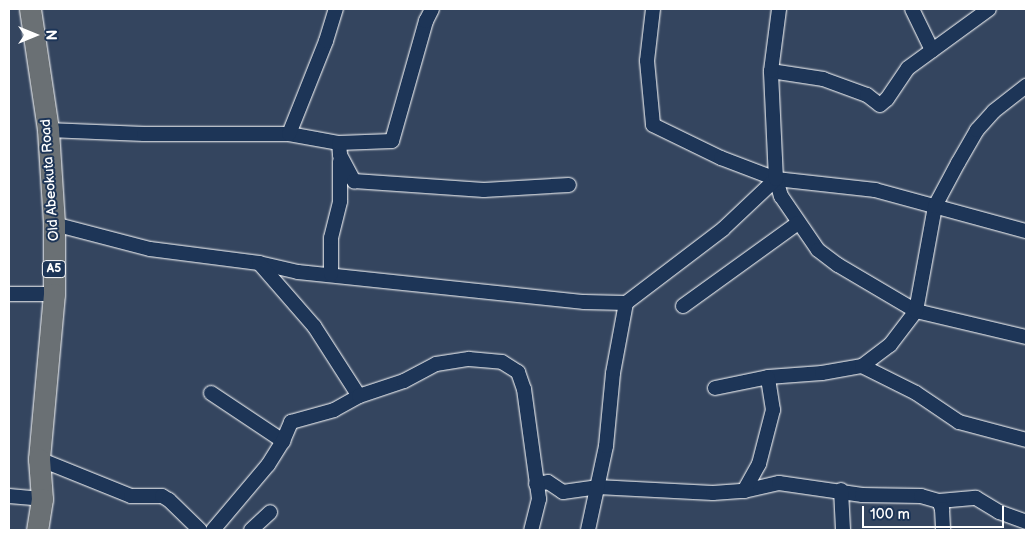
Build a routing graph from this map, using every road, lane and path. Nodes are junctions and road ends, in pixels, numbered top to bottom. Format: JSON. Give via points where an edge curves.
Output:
{"nodes":[{"id":1,"x":30,"y":9,"type":"edge"},
{"id":2,"x":336,"y":9,"type":"edge"},
{"id":3,"x":432,"y":9,"type":"edge"},
{"id":4,"x":653,"y":9,"type":"edge"},
{"id":5,"x":779,"y":9,"type":"edge"},
{"id":6,"x":912,"y":9,"type":"edge"},
{"id":7,"x":989,"y":9,"type":"edge"},
{"id":8,"x":932,"y":50,"type":"junction"},
{"id":9,"x":771,"y":71,"type":"junction"},
{"id":10,"x":1026,"y":86,"type":"edge"},
{"id":11,"x":48,"y":130,"type":"junction"},
{"id":12,"x":289,"y":134,"type":"junction"},
{"id":13,"x":339,"y":149,"type":"junction"},
{"id":14,"x":776,"y":180,"type":"junction"},
{"id":15,"x":569,"y":185,"type":"dead end"},
{"id":16,"x":936,"y":206,"type":"junction"},
{"id":17,"x":798,"y":223,"type":"junction"},
{"id":18,"x":54,"y":224,"type":"junction"},
{"id":19,"x":1025,"y":229,"type":"edge"},
{"id":20,"x":259,"y":263,"type":"junction"},
{"id":21,"x":331,"y":274,"type":"junction"},
{"id":22,"x":9,"y":294,"type":"edge"},
{"id":23,"x":54,"y":294,"type":"junction"},
{"id":24,"x":626,"y":303,"type":"junction"},
{"id":25,"x":682,"y":306,"type":"dead end"},
{"id":26,"x":916,"y":311,"type":"junction"},
{"id":27,"x":1026,"y":337,"type":"edge"},
{"id":28,"x":862,"y":366,"type":"junction"},
{"id":29,"x":768,"y":376,"type":"junction"},
{"id":30,"x":715,"y":388,"type":"dead end"},
{"id":31,"x":211,"y":393,"type":"dead end"},
{"id":32,"x":359,"y":396,"type":"junction"},
{"id":33,"x":1026,"y":440,"type":"edge"},
{"id":34,"x":283,"y":441,"type":"junction"},
{"id":35,"x":39,"y":459,"type":"junction"},
{"id":36,"x":536,"y":484,"type":"junction"},
{"id":37,"x":597,"y":487,"type":"junction"},
{"id":38,"x":841,"y":490,"type":"junction"},
{"id":39,"x":744,"y":491,"type":"junction"},
{"id":40,"x":9,"y":496,"type":"edge"},
{"id":41,"x":42,"y":499,"type":"junction"},
{"id":42,"x":939,"y":501,"type":"junction"},
{"id":43,"x":270,"y":512,"type":"dead end"},
{"id":44,"x":1026,"y":522,"type":"edge"},
{"id":45,"x":37,"y":530,"type":"edge"},
{"id":46,"x":200,"y":530,"type":"edge"},
{"id":47,"x":213,"y":530,"type":"edge"},
{"id":48,"x":251,"y":530,"type":"edge"},
{"id":49,"x":531,"y":530,"type":"edge"},
{"id":50,"x":588,"y":530,"type":"edge"},
{"id":51,"x":843,"y":530,"type":"edge"},
{"id":52,"x":943,"y":530,"type":"edge"}],
"edges":[{"from":1,"to":11,"type":"highway","name":"Old Abeokuta Road","number":"A5"},
{"from":2,"to":12,"type":"street"},
{"from":3,"to":13,"type":"street","via":[[392,141]]},
{"from":4,"to":14,"type":"street","via":[[647,61],[653,125]]},
{"from":5,"to":9,"type":"street"},
{"from":6,"to":8,"type":"street"},
{"from":7,"to":8,"type":"street"},
{"from":8,"to":9,"type":"street","via":[[908,68],[880,105],[867,95],[823,79]]},
{"from":9,"to":14,"type":"street"},
{"from":10,"to":16,"type":"street","via":[[994,110],[977,130]]},
{"from":11,"to":12,"type":"street"},
{"from":11,"to":18,"type":"highway","name":"Old Abeokuta Road","number":"A5"},
{"from":12,"to":13,"type":"street"},
{"from":13,"to":15,"type":"street","via":[[354,181],[484,190]]},
{"from":13,"to":21,"type":"street","via":[[342,175],[340,201],[331,238]]},
{"from":14,"to":16,"type":"street","via":[[875,190]]},
{"from":14,"to":17,"type":"street","via":[[781,196]]},
{"from":14,"to":24,"type":"street","via":[[723,229]]},
{"from":16,"to":19,"type":"street"},
{"from":16,"to":26,"type":"street"},
{"from":17,"to":25,"type":"street"},
{"from":17,"to":26,"type":"street","via":[[818,250],[838,265]]},
{"from":18,"to":20,"type":"street","via":[[150,249]]},
{"from":18,"to":23,"type":"highway","name":"Old Abeokuta Road","number":"A5"},
{"from":20,"to":21,"type":"street","via":[[298,272]]},
{"from":20,"to":32,"type":"street","via":[[314,326]]},
{"from":21,"to":24,"type":"street","via":[[574,301]]},
{"from":22,"to":23,"type":"street"},
{"from":23,"to":35,"type":"highway","name":"Old Abeokuta Road","number":"A5"},
{"from":24,"to":37,"type":"street","via":[[613,373],[606,446]]},
{"from":26,"to":27,"type":"street"},
{"from":26,"to":28,"type":"street","via":[[890,345]]},
{"from":28,"to":29,"type":"street","via":[[822,373]]},
{"from":28,"to":33,"type":"street","via":[[916,393],[959,422]]},
{"from":29,"to":30,"type":"street"},
{"from":29,"to":39,"type":"street","via":[[773,410],[759,464]]},
{"from":31,"to":34,"type":"street"},
{"from":32,"to":34,"type":"street","via":[[334,410],[291,422]]},
{"from":32,"to":36,"type":"street","via":[[404,381],[436,364],[469,359],[502,362],[518,372],[524,390]]},
{"from":34,"to":47,"type":"street","via":[[268,465]]},
{"from":35,"to":41,"type":"highway","name":"Old Abeokuta Road","number":"A5"},
{"from":35,"to":46,"type":"street","via":[[132,496],[162,496]]},
{"from":36,"to":37,"type":"street","via":[[548,482],[563,492]]},
{"from":36,"to":49,"type":"street","via":[[539,500]]},
{"from":37,"to":39,"type":"street","via":[[713,493]]},
{"from":37,"to":50,"type":"street"},
{"from":38,"to":39,"type":"street","via":[[779,483]]},
{"from":38,"to":42,"type":"street","via":[[862,495],[921,496]]},
{"from":38,"to":51,"type":"street"},
{"from":40,"to":41,"type":"street"},
{"from":41,"to":45,"type":"highway","name":"Old Abeokuta Road","number":"A5"},
{"from":42,"to":44,"type":"street","via":[[976,498],[999,512]]},
{"from":42,"to":52,"type":"street"},
{"from":43,"to":48,"type":"street"}]}
